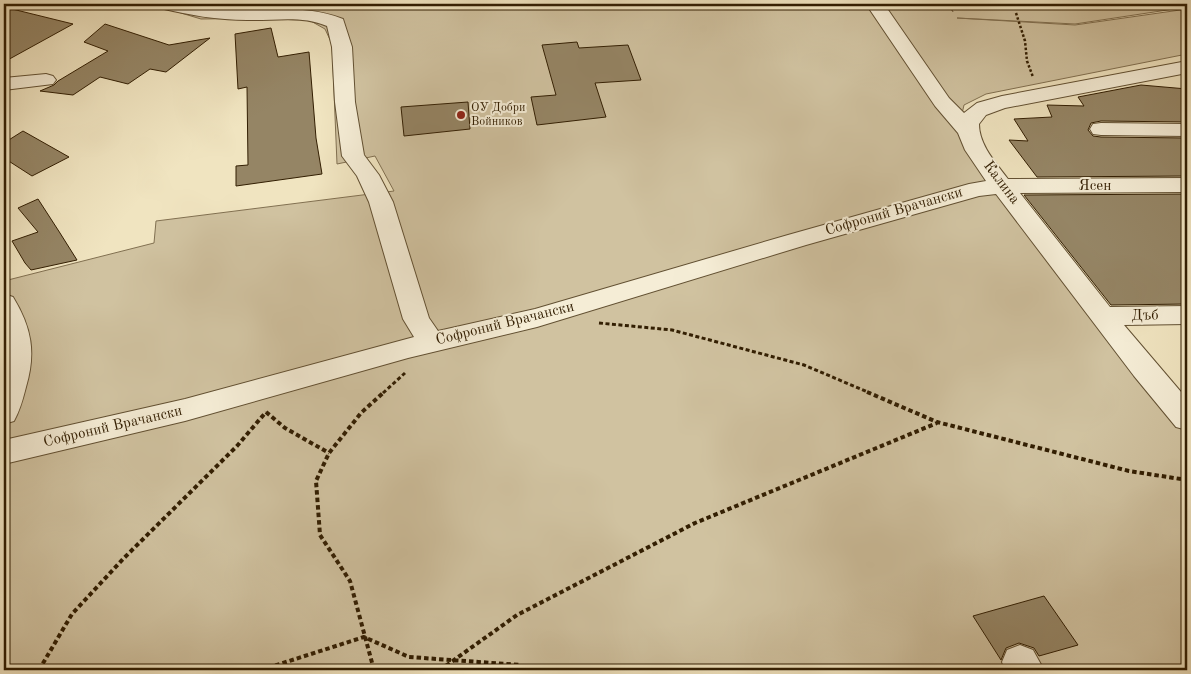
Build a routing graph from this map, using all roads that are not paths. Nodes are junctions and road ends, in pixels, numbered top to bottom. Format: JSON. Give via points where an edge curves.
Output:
{"nodes":[{"id":1,"x":166,"y":4,"type":"edge"},
{"id":2,"x":875,"y":4,"type":"edge"},
{"id":3,"x":309,"y":11,"type":"edge"},
{"id":4,"x":347,"y":12,"type":"dead end"},
{"id":5,"x":342,"y":47,"type":"junction"},
{"id":6,"x":1187,"y":67,"type":"edge"},
{"id":7,"x":46,"y":80,"type":"dead end"},
{"id":8,"x":4,"y":84,"type":"edge"},
{"id":9,"x":1101,"y":129,"type":"dead end"},
{"id":10,"x":1187,"y":130,"type":"edge"},
{"id":11,"x":968,"y":131,"type":"junction"},
{"id":12,"x":1187,"y":185,"type":"edge"},
{"id":13,"x":1003,"y":186,"type":"junction"},
{"id":14,"x":4,"y":303,"type":"edge"},
{"id":15,"x":1187,"y":315,"type":"edge"},
{"id":16,"x":1103,"y":316,"type":"junction"},
{"id":17,"x":432,"y":343,"type":"junction"},
{"id":18,"x":4,"y":413,"type":"edge"},
{"id":19,"x":1187,"y":419,"type":"edge"},
{"id":20,"x":4,"y":452,"type":"edge"}],
"edges":[{"from":1,"to":3,"type":"street","via":[[208,14],[262,15]]},
{"from":2,"to":11,"type":"street","name":"Калина","via":[[942,102]]},
{"from":3,"to":5,"type":"street","via":[[336,23]]},
{"from":4,"to":5,"type":"street"},
{"from":5,"to":17,"type":"street","via":[[345,102],[353,156],[368,175],[381,202],[416,320]]},
{"from":6,"to":11,"type":"street","via":[[983,108],[971,117]]},
{"from":7,"to":8,"type":"street"},
{"from":9,"to":10,"type":"street"},
{"from":11,"to":13,"type":"street","name":"Калина","via":[[977,150]]},
{"from":12,"to":13,"type":"street","name":"Ясен"},
{"from":13,"to":16,"type":"street","name":"Калина"},
{"from":13,"to":17,"type":"street","name":"Софроний Врачански","via":[[940,199],[536,318]]},
{"from":14,"to":18,"type":"street","via":[[19,352]]},
{"from":15,"to":16,"type":"street","name":"Дъб"},
{"from":16,"to":19,"type":"street","name":"Калина"},
{"from":17,"to":20,"type":"street","name":"Софроний Врачански","via":[[185,410]]}]}
